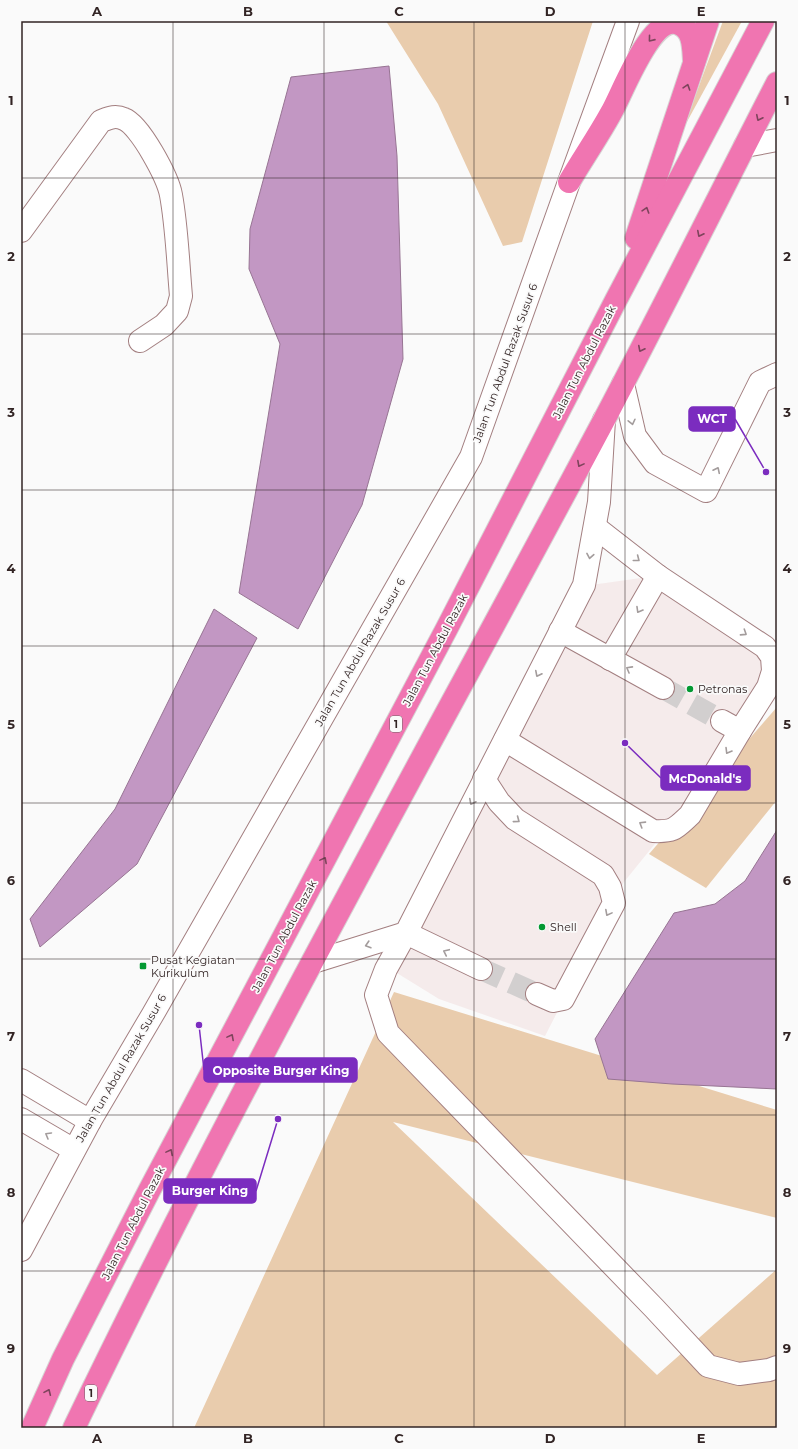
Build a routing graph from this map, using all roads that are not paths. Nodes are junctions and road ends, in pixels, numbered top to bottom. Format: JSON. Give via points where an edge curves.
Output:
{"nodes":[{"id":1,"x":628,"y":21,"type":"edge"},
{"id":2,"x":708,"y":21,"type":"edge"},
{"id":3,"x":763,"y":21,"type":"edge"},
{"id":4,"x":694,"y":64,"type":"junction"},
{"id":5,"x":777,"y":83,"type":"edge"},
{"id":6,"x":777,"y":140,"type":"edge"},
{"id":7,"x":746,"y":146,"type":"junction"},
{"id":8,"x":569,"y":182,"type":"junction"},
{"id":9,"x":21,"y":231,"type":"edge"},
{"id":10,"x":616,"y":300,"type":"junction"},
{"id":11,"x":140,"y":341,"type":"dead end"},
{"id":12,"x":777,"y":374,"type":"edge"},
{"id":13,"x":623,"y":384,"type":"junction"},
{"id":14,"x":604,"y":420,"type":"junction"},
{"id":15,"x":595,"y":527,"type":"junction"},
{"id":16,"x":658,"y":576,"type":"junction"},
{"id":17,"x":560,"y":631,"type":"junction"},
{"id":18,"x":610,"y":659,"type":"junction"},
{"id":19,"x":663,"y":688,"type":"tunnel mouth"},
{"id":20,"x":505,"y":740,"type":"junction"},
{"id":21,"x":484,"y":779,"type":"junction"},
{"id":22,"x":406,"y":933,"type":"junction"},
{"id":23,"x":313,"y":962,"type":"junction"},
{"id":24,"x":482,"y":969,"type":"tunnel mouth"},
{"id":25,"x":537,"y":994,"type":"tunnel mouth"},
{"id":26,"x":21,"y":1080,"type":"edge"},
{"id":27,"x":21,"y":1119,"type":"edge"},
{"id":28,"x":90,"y":1121,"type":"junction"},
{"id":29,"x":74,"y":1150,"type":"junction"},
{"id":30,"x":21,"y":1250,"type":"edge"},
{"id":31,"x":777,"y":1367,"type":"edge"},
{"id":32,"x":32,"y":1428,"type":"edge"},
{"id":33,"x":74,"y":1428,"type":"edge"}],
"edges":[{"from":1,"to":8,"type":"street","name":"Jalan Tun Abdul Razak Susur 6"},
{"from":2,"to":4,"type":"highway"},
{"from":3,"to":10,"type":"highway","name":"Jalan Tun Abdul Razak","number":"1"},
{"from":4,"to":8,"type":"highway","one_way":true,"via":[[692,39],[684,26],[677,22],[666,24],[641,51],[613,110]]},
{"from":10,"to":4,"type":"highway","one_way":true},
{"from":5,"to":7,"type":"highway","number":"1","one_way":true},
{"from":6,"to":7,"type":"street"},
{"from":7,"to":13,"type":"highway","number":"1","one_way":true},
{"from":8,"to":28,"type":"street","name":"Jalan Tun Abdul Razak Susur 6","via":[[471,458]]},
{"from":9,"to":11,"type":"street","via":[[101,121],[113,116],[125,119],[141,134],[166,177],[171,195],[181,296],[177,311],[164,325]]},
{"from":32,"to":10,"type":"highway","name":"Jalan Tun Abdul Razak","number":"1","one_way":true,"via":[[63,1359],[149,1191],[443,635]]},
{"from":13,"to":12,"type":"street","one_way":true,"via":[[635,436],[655,463],[706,491],[760,382]]},
{"from":13,"to":14,"type":"highway","number":"1"},
{"from":14,"to":15,"type":"street"},
{"from":14,"to":23,"type":"highway","number":"1","one_way":true},
{"from":15,"to":16,"type":"street","one_way":true},
{"from":15,"to":17,"type":"street","one_way":true,"via":[[584,584]]},
{"from":16,"to":18,"type":"street","one_way":true},
{"from":16,"to":20,"type":"street","one_way":true,"via":[[765,647],[772,657],[773,671],[768,687],[731,726],[690,815],[667,832],[653,831]]},
{"from":17,"to":18,"type":"street"},
{"from":17,"to":20,"type":"street","one_way":true},
{"from":19,"to":18,"type":"street","one_way":true},
{"from":20,"to":21,"type":"street"},
{"from":21,"to":22,"type":"street","one_way":true},
{"from":21,"to":25,"type":"street","one_way":true,"via":[[499,802],[515,819],[603,875],[610,887],[614,903],[563,999],[553,1001]]},
{"from":22,"to":23,"type":"street","one_way":true},
{"from":24,"to":22,"type":"street","one_way":true},
{"from":22,"to":31,"type":"street","via":[[386,969],[376,996],[388,1033],[708,1366],[739,1374]]},
{"from":23,"to":33,"type":"highway","number":"1","via":[[206,1164]]},
{"from":26,"to":28,"type":"street"},
{"from":29,"to":27,"type":"street","one_way":true},
{"from":28,"to":29,"type":"street","name":"Jalan Tun Abdul Razak Susur 6"},
{"from":29,"to":30,"type":"street","name":"Jalan Tun Abdul Razak Susur 6"}]}
